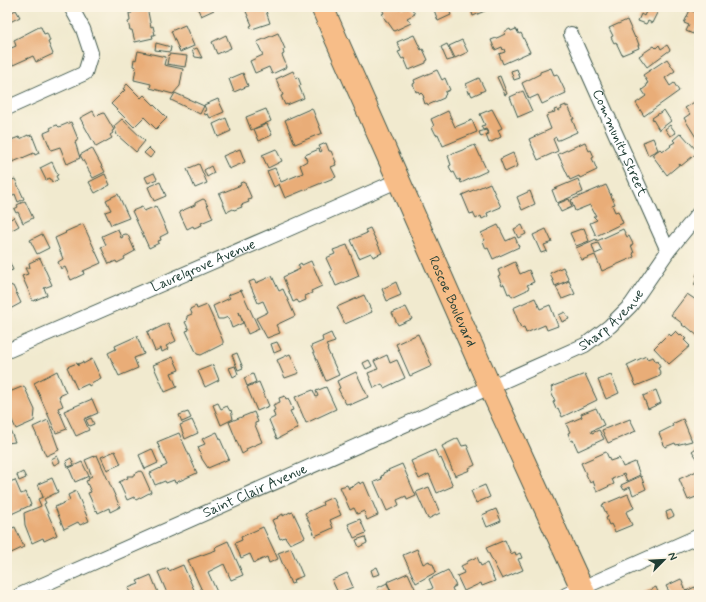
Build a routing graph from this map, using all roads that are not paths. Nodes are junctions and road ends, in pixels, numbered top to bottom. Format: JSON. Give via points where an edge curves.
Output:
{"nodes":[{"id":1,"x":71,"y":7,"type":"edge"},
{"id":2,"x":322,"y":7,"type":"edge"},
{"id":3,"x":571,"y":34,"type":"dead end"},
{"id":4,"x":7,"y":108,"type":"edge"},
{"id":5,"x":399,"y":180,"type":"junction"},
{"id":6,"x":699,"y":213,"type":"edge"},
{"id":7,"x":668,"y":251,"type":"junction"},
{"id":8,"x":7,"y":352,"type":"edge"},
{"id":9,"x":490,"y":387,"type":"junction"},
{"id":10,"x":699,"y":536,"type":"edge"},
{"id":11,"x":578,"y":593,"type":"edge"},
{"id":12,"x":20,"y":595,"type":"edge"}],
"edges":[{"from":1,"to":4,"type":"street","via":[[92,53],[85,73]]},
{"from":2,"to":5,"type":"main road","name":"Roscoe Boulevard"},
{"from":3,"to":7,"type":"street","name":"Community Street"},
{"from":5,"to":8,"type":"street","name":"Laurelgrove Avenue"},
{"from":5,"to":9,"type":"main road","name":"Roscoe Boulevard"},
{"from":6,"to":7,"type":"street","name":"Sharp Avenue"},
{"from":7,"to":9,"type":"street","name":"Sharp Avenue","via":[[631,305],[610,326],[585,345]]},
{"from":9,"to":11,"type":"main road","name":"Roscoe Boulevard"},
{"from":9,"to":12,"type":"street","name":"Saint Clair Avenue"},
{"from":10,"to":11,"type":"street"}]}
